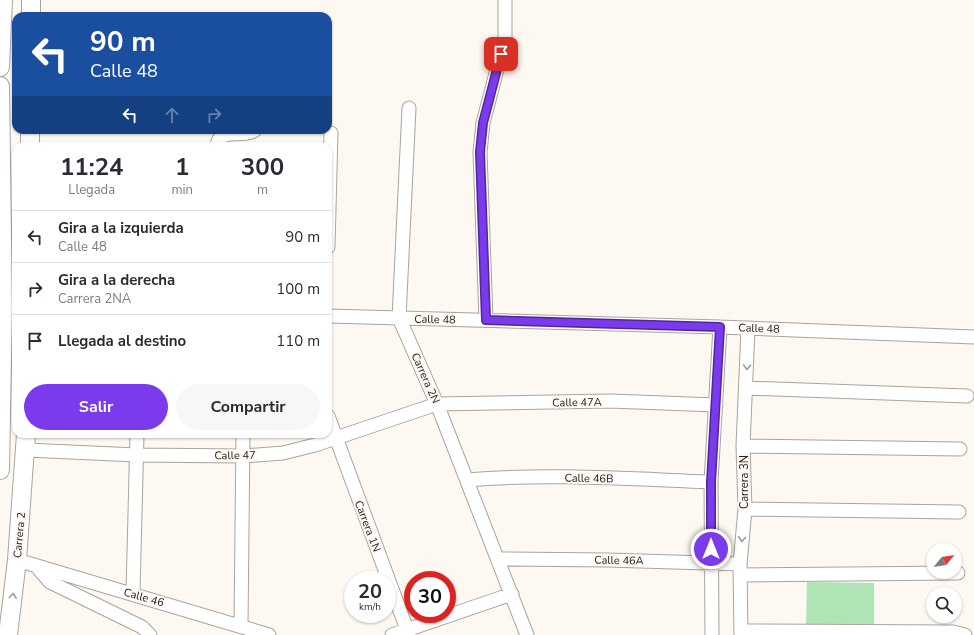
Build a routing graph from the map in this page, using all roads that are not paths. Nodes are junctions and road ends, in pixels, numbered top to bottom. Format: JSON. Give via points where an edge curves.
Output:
{"nodes":[{"id":1,"x":3,"y":0,"type":"edge"},
{"id":2,"x":31,"y":0,"type":"edge"},
{"id":3,"x":505,"y":0,"type":"edge"},
{"id":4,"x":31,"y":12,"type":"edge"},
{"id":5,"x":0,"y":67,"type":"edge"},
{"id":6,"x":0,"y":86,"type":"edge"},
{"id":7,"x":409,"y":108,"type":"dead end"},
{"id":8,"x":236,"y":134,"type":"edge"},
{"id":9,"x":218,"y":142,"type":"edge"},
{"id":10,"x":332,"y":316,"type":"edge"},
{"id":11,"x":399,"y":318,"type":"junction"},
{"id":12,"x":486,"y":320,"type":"junction"},
{"id":13,"x":720,"y":327,"type":"junction"},
{"id":14,"x":748,"y":328,"type":"junction"},
{"id":15,"x":974,"y":337,"type":"edge"},
{"id":16,"x":746,"y":388,"type":"junction"},
{"id":17,"x":967,"y":396,"type":"dead end"},
{"id":18,"x":437,"y":404,"type":"junction"},
{"id":19,"x":716,"y":405,"type":"junction"},
{"id":20,"x":332,"y":428,"type":"edge"},
{"id":21,"x":137,"y":438,"type":"edge"},
{"id":22,"x":243,"y":438,"type":"edge"},
{"id":23,"x":336,"y":440,"type":"junction"},
{"id":24,"x":26,"y":442,"type":"edge"},
{"id":25,"x":744,"y":446,"type":"junction"},
{"id":26,"x":960,"y":449,"type":"dead end"},
{"id":27,"x":136,"y":455,"type":"junction"},
{"id":28,"x":243,"y":456,"type":"junction"},
{"id":29,"x":0,"y":470,"type":"edge"},
{"id":30,"x":467,"y":480,"type":"junction"},
{"id":31,"x":711,"y":482,"type":"junction"},
{"id":32,"x":744,"y":509,"type":"junction"},
{"id":33,"x":959,"y":512,"type":"dead end"},
{"id":34,"x":498,"y":559,"type":"junction"},
{"id":35,"x":17,"y":560,"type":"junction"},
{"id":36,"x":712,"y":562,"type":"junction"},
{"id":37,"x":36,"y":566,"type":"junction"},
{"id":38,"x":740,"y":569,"type":"junction"},
{"id":39,"x":926,"y":572,"type":"edge"},
{"id":40,"x":133,"y":593,"type":"junction"},
{"id":41,"x":512,"y":594,"type":"junction"},
{"id":42,"x":241,"y":626,"type":"junction"},
{"id":43,"x":408,"y":633,"type":"edge"},
{"id":44,"x":741,"y":633,"type":"edge"},
{"id":45,"x":959,"y":633,"type":"edge"},
{"id":46,"x":8,"y":635,"type":"edge"},
{"id":47,"x":150,"y":635,"type":"edge"},
{"id":48,"x":270,"y":635,"type":"edge"},
{"id":49,"x":392,"y":635,"type":"edge"},
{"id":50,"x":527,"y":635,"type":"edge"},
{"id":51,"x":712,"y":635,"type":"edge"}],
"edges":[{"from":1,"to":5,"type":"main road"},
{"from":2,"to":4,"type":"main road"},
{"from":3,"to":12,"type":"street","via":[[504,39],[483,123],[480,152]]},
{"from":6,"to":29,"type":"main road","via":[[3,307]]},
{"from":7,"to":11,"type":"street","name":"Carrera 2N"},
{"from":8,"to":9,"type":"street","via":[[223,135],[218,138]]},
{"from":10,"to":11,"type":"street","name":"Calle 48"},
{"from":11,"to":12,"type":"street","name":"Calle 48"},
{"from":11,"to":18,"type":"street","name":"Carrera 2N"},
{"from":12,"to":13,"type":"street","name":"Calle 48"},
{"from":13,"to":14,"type":"street","name":"Calle 48"},
{"from":13,"to":19,"type":"street"},
{"from":14,"to":15,"type":"street","name":"Calle 48"},
{"from":14,"to":16,"type":"street","name":"Carrera 3N","one_way":true},
{"from":16,"to":17,"type":"street"},
{"from":16,"to":25,"type":"street","name":"Carrera 3N"},
{"from":18,"to":19,"type":"street","name":"Calle 47A","via":[[610,401]]},
{"from":18,"to":23,"type":"street","name":"Calle 47"},
{"from":18,"to":30,"type":"street","name":"Carrera 2N"},
{"from":19,"to":31,"type":"street"},
{"from":20,"to":23,"type":"street","name":"Carrera 1N"},
{"from":21,"to":27,"type":"street"},
{"from":22,"to":28,"type":"street"},
{"from":23,"to":28,"type":"street","name":"Calle 47","via":[[284,453]]},
{"from":23,"to":43,"type":"street","name":"Carrera 1N"},
{"from":24,"to":27,"type":"street","name":"Calle 47"},
{"from":24,"to":35,"type":"main road","name":"Carrera 2"},
{"from":25,"to":26,"type":"street"},
{"from":25,"to":32,"type":"street","name":"Carrera 3N"},
{"from":27,"to":28,"type":"street","name":"Calle 47"},
{"from":27,"to":40,"type":"street"},
{"from":28,"to":42,"type":"street"},
{"from":30,"to":31,"type":"street","name":"Calle 46B","via":[[500,477]]},
{"from":30,"to":34,"type":"street","name":"Carrera 2N"},
{"from":31,"to":36,"type":"street"},
{"from":32,"to":33,"type":"street"},
{"from":32,"to":38,"type":"street","name":"Carrera 3N","one_way":true},
{"from":34,"to":36,"type":"street","name":"Calle 46A"},
{"from":34,"to":41,"type":"street","name":"Carrera 2N"},
{"from":35,"to":37,"type":"street","name":"Calle 46"},
{"from":46,"to":35,"type":"main road","name":"Carrera 2","one_way":true},
{"from":36,"to":38,"type":"street","name":"Calle 46A"},
{"from":36,"to":51,"type":"street"},
{"from":37,"to":40,"type":"street","name":"Calle 46"},
{"from":37,"to":47,"type":"street","via":[[50,582],[142,627]]},
{"from":38,"to":39,"type":"street","name":"Calle 46A"},
{"from":38,"to":44,"type":"street","name":"Carrera 3N"},
{"from":40,"to":42,"type":"street","name":"Calle 46"},
{"from":41,"to":43,"type":"street"},
{"from":41,"to":50,"type":"street","name":"Carrera 2N"},
{"from":42,"to":48,"type":"street","name":"Calle 46"},
{"from":43,"to":49,"type":"street"},
{"from":44,"to":45,"type":"street"}]}
